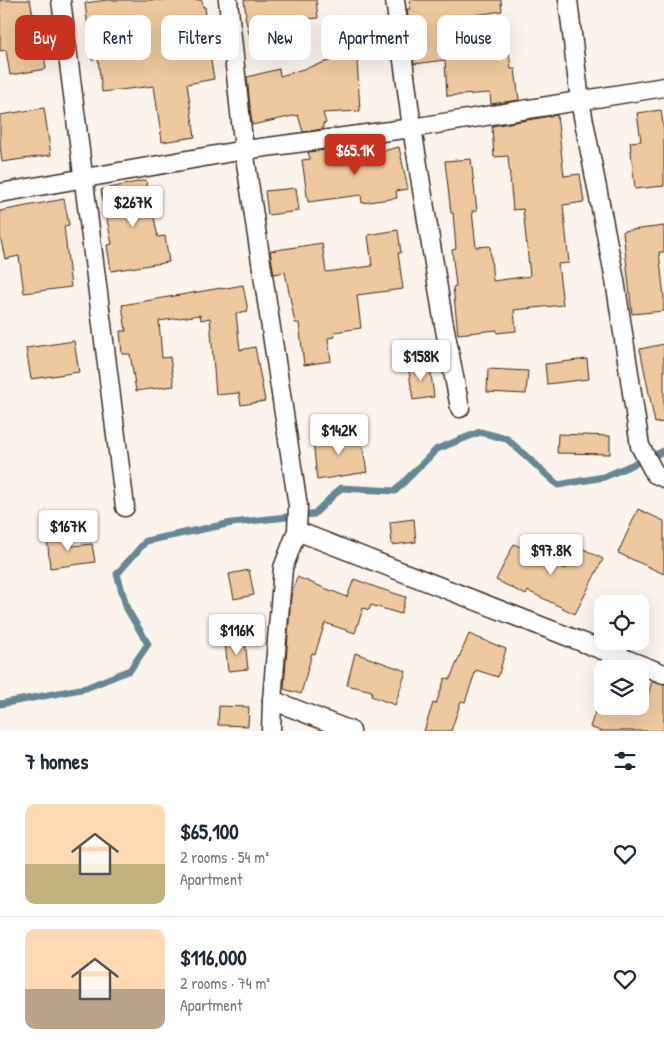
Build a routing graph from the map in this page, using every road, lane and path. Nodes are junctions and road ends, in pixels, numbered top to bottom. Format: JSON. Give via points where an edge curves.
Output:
{"nodes":[{"id":1,"x":61,"y":0,"type":"edge"},
{"id":2,"x":228,"y":0,"type":"edge"},
{"id":3,"x":395,"y":0,"type":"edge"},
{"id":4,"x":568,"y":0,"type":"edge"},
{"id":5,"x":664,"y":87,"type":"edge"},
{"id":6,"x":580,"y":101,"type":"junction"},
{"id":7,"x":412,"y":128,"type":"junction"},
{"id":8,"x":244,"y":150,"type":"junction"},
{"id":9,"x":84,"y":178,"type":"junction"},
{"id":10,"x":0,"y":193,"type":"edge"},
{"id":11,"x":460,"y":408,"type":"dead end"},
{"id":12,"x":660,"y":476,"type":"edge"},
{"id":13,"x":125,"y":507,"type":"dead end"},
{"id":14,"x":297,"y":531,"type":"junction"},
{"id":15,"x":664,"y":674,"type":"edge"},
{"id":16,"x":272,"y":700,"type":"junction"},
{"id":17,"x":270,"y":731,"type":"edge"},
{"id":18,"x":352,"y":731,"type":"edge"}],
"edges":[{"from":1,"to":9,"type":"street"},
{"from":2,"to":8,"type":"street"},
{"from":3,"to":7,"type":"street"},
{"from":4,"to":6,"type":"street"},
{"from":5,"to":6,"type":"street"},
{"from":6,"to":7,"type":"street"},
{"from":6,"to":12,"type":"street","via":[[615,280],[640,446]]},
{"from":7,"to":8,"type":"street"},
{"from":7,"to":11,"type":"street","via":[[442,319]]},
{"from":8,"to":9,"type":"street"},
{"from":8,"to":14,"type":"street","via":[[298,506]]},
{"from":9,"to":10,"type":"street"},
{"from":9,"to":13,"type":"street"},
{"from":14,"to":15,"type":"street"},
{"from":14,"to":16,"type":"street","via":[[283,568]]},
{"from":16,"to":17,"type":"street"},
{"from":16,"to":18,"type":"street"}]}
